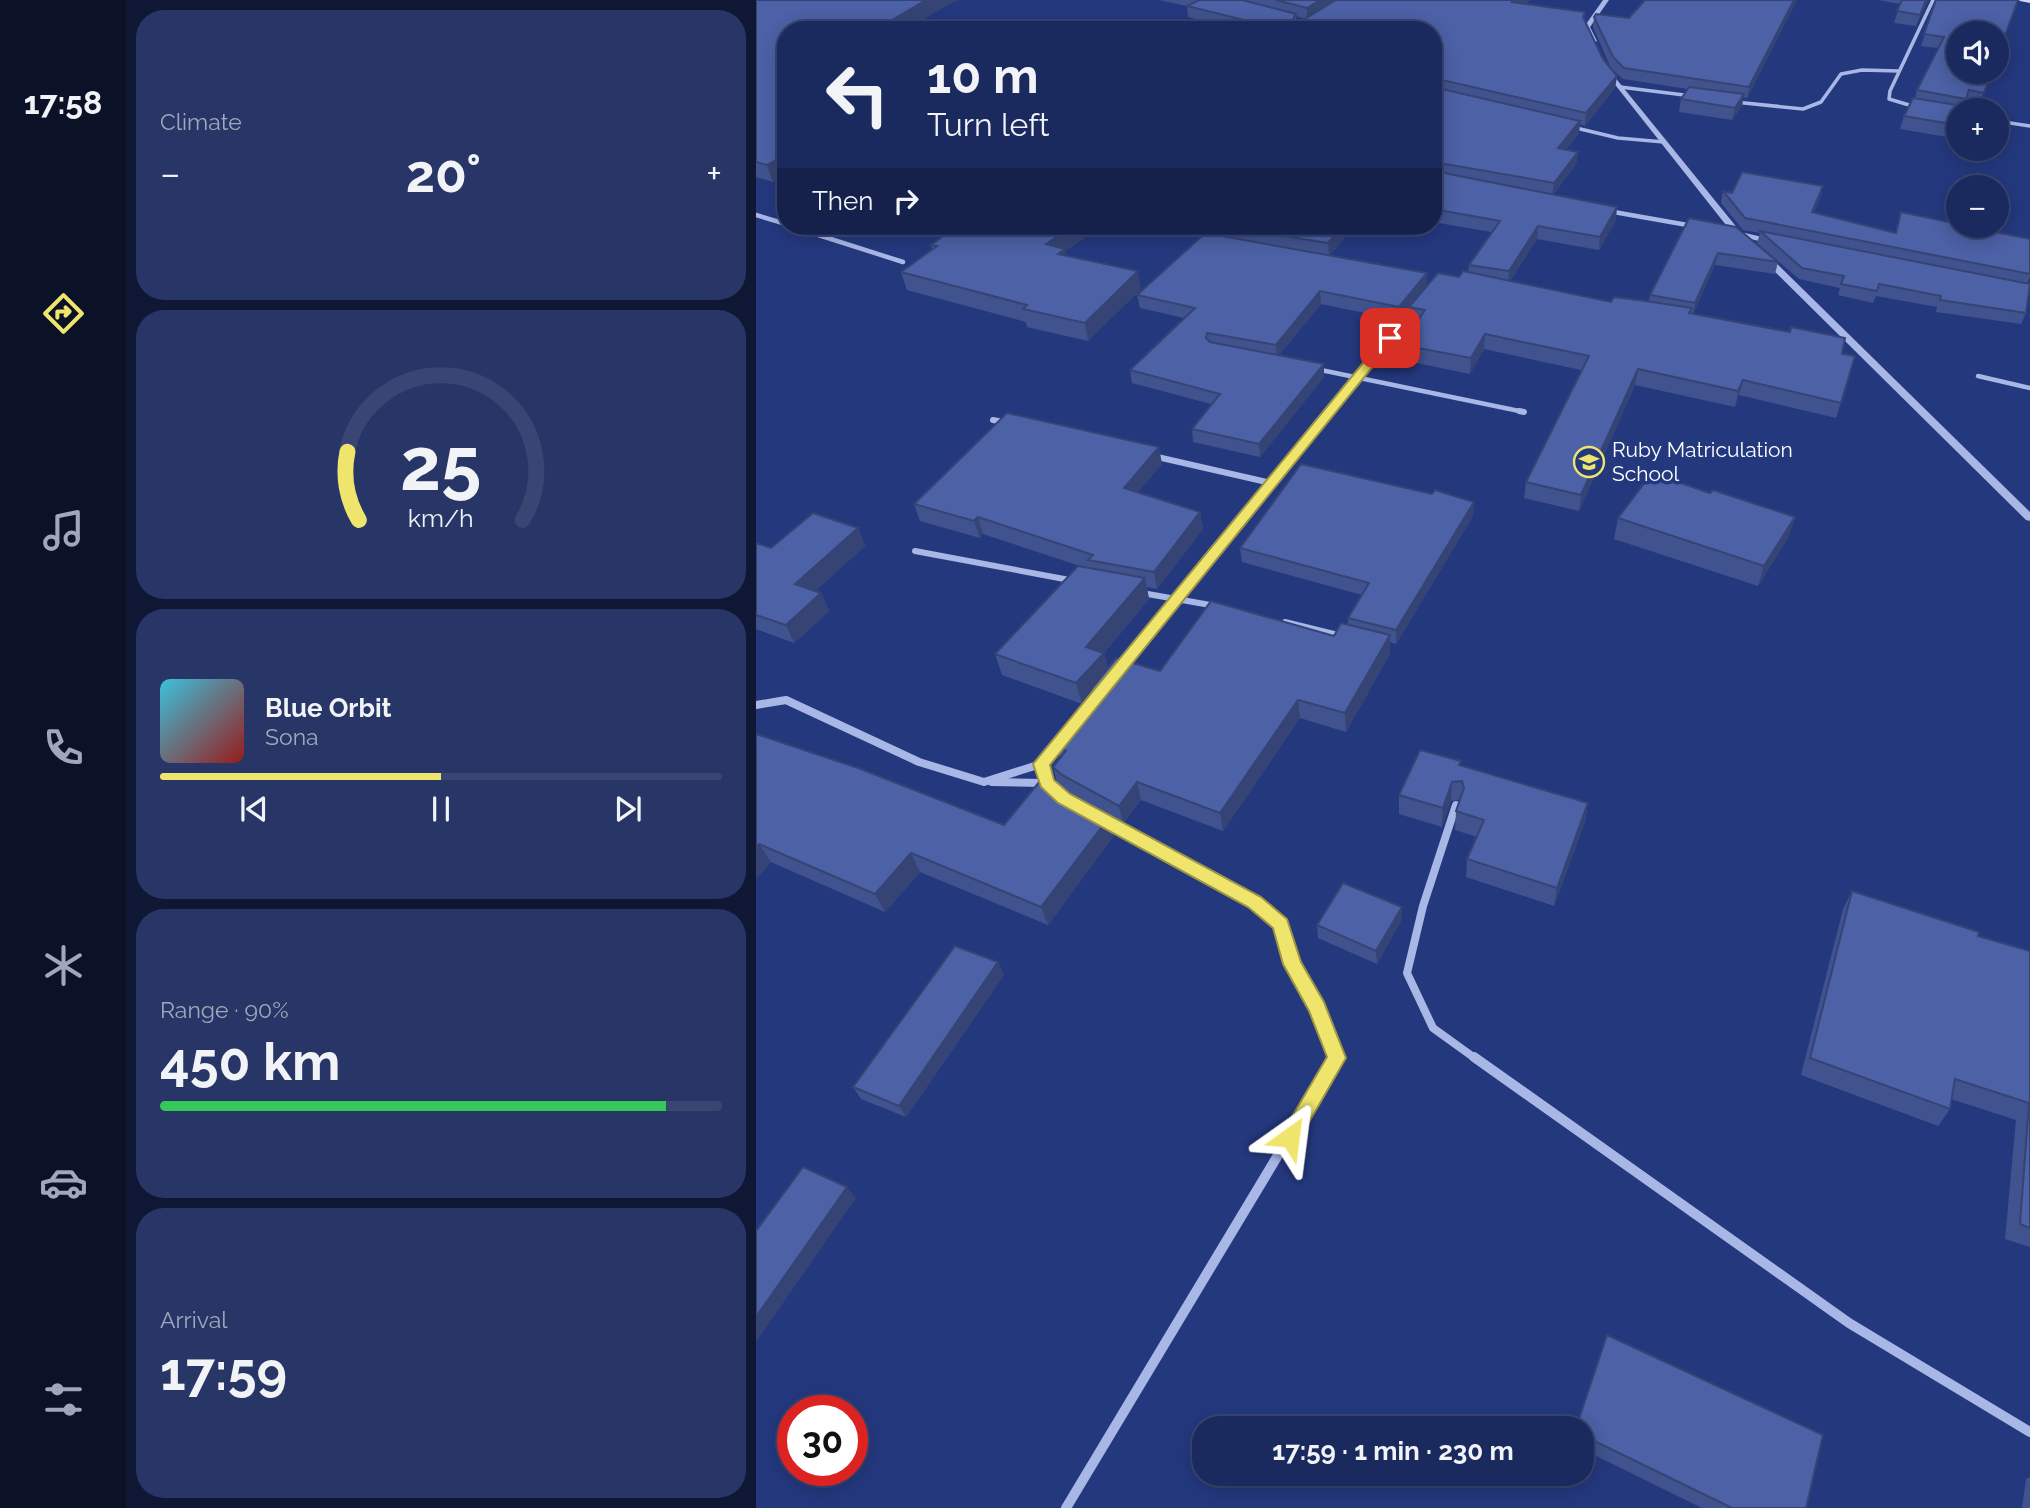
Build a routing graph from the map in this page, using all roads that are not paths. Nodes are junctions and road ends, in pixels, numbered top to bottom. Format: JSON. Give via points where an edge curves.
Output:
{"nodes":[{"id":1,"x":1606,"y":0,"type":"edge"},
{"id":2,"x":1933,"y":0,"type":"edge"},
{"id":3,"x":2022,"y":0,"type":"edge"},
{"id":4,"x":2030,"y":1,"type":"edge"},
{"id":5,"x":1597,"y":48,"type":"edge"},
{"id":6,"x":1601,"y":58,"type":"edge"},
{"id":7,"x":1899,"y":71,"type":"junction"},
{"id":8,"x":1620,"y":87,"type":"junction"},
{"id":9,"x":1702,"y":98,"type":"edge"},
{"id":10,"x":1729,"y":101,"type":"edge"},
{"id":11,"x":1931,"y":110,"type":"edge"},
{"id":12,"x":2009,"y":123,"type":"edge"},
{"id":13,"x":1569,"y":126,"type":"edge"},
{"id":14,"x":2030,"y":126,"type":"edge"},
{"id":15,"x":1664,"y":142,"type":"junction"},
{"id":16,"x":1605,"y":210,"type":"edge"},
{"id":17,"x":756,"y":215,"type":"edge"},
{"id":18,"x":777,"y":222,"type":"edge"},
{"id":19,"x":1698,"y":227,"type":"edge"},
{"id":20,"x":1724,"y":232,"type":"edge"},
{"id":21,"x":1738,"y":234,"type":"junction"},
{"id":22,"x":819,"y":235,"type":"edge"},
{"id":23,"x":1215,"y":235,"type":"edge"},
{"id":24,"x":1777,"y":242,"type":"edge"},
{"id":25,"x":1231,"y":245,"type":"edge"},
{"id":26,"x":903,"y":262,"type":"dead end"},
{"id":27,"x":1423,"y":298,"type":"edge"},
{"id":28,"x":1843,"y":344,"type":"edge"},
{"id":29,"x":1856,"y":346,"type":"junction"},
{"id":30,"x":1305,"y":368,"type":"edge"},
{"id":31,"x":1978,"y":376,"type":"dead end"},
{"id":32,"x":1358,"y":377,"type":"junction"},
{"id":33,"x":2030,"y":388,"type":"edge"},
{"id":34,"x":1524,"y":412,"type":"dead end"},
{"id":35,"x":993,"y":420,"type":"dead end"},
{"id":36,"x":1019,"y":426,"type":"edge"},
{"id":37,"x":1139,"y":453,"type":"edge"},
{"id":38,"x":1271,"y":483,"type":"junction"},
{"id":39,"x":2030,"y":518,"type":"edge"},
{"id":40,"x":915,"y":551,"type":"dead end"},
{"id":41,"x":1085,"y":583,"type":"edge"},
{"id":42,"x":1138,"y":592,"type":"edge"},
{"id":43,"x":1177,"y":599,"type":"junction"},
{"id":44,"x":1224,"y":607,"type":"edge"},
{"id":45,"x":1277,"y":620,"type":"edge"},
{"id":46,"x":1354,"y":639,"type":"edge"},
{"id":47,"x":1118,"y":671,"type":"edge"},
{"id":48,"x":1109,"y":681,"type":"edge"},
{"id":49,"x":756,"y":705,"type":"edge"},
{"id":50,"x":1041,"y":764,"type":"junction"},
{"id":51,"x":984,"y":782,"type":"junction"},
{"id":52,"x":1047,"y":783,"type":"junction"},
{"id":53,"x":1055,"y":791,"type":"edge"},
{"id":54,"x":1455,"y":805,"type":"edge"},
{"id":55,"x":1096,"y":818,"type":"edge"},
{"id":56,"x":2030,"y":1432,"type":"edge"},
{"id":57,"x":1066,"y":1508,"type":"edge"}],
"edges":[{"from":1,"to":5,"type":"street","via":[[1587,27]]},
{"from":2,"to":7,"type":"street"},
{"from":3,"to":4,"type":"main road"},
{"from":6,"to":8,"type":"street"},
{"from":7,"to":10,"type":"street","via":[[1841,74],[1821,102],[1803,109]]},
{"from":7,"to":11,"type":"street","via":[[1889,99]]},
{"from":8,"to":9,"type":"street"},
{"from":8,"to":15,"type":"street"},
{"from":12,"to":14,"type":"street"},
{"from":13,"to":15,"type":"street","via":[[1618,138]]},
{"from":15,"to":21,"type":"street"},
{"from":16,"to":19,"type":"street"},
{"from":17,"to":18,"type":"street"},
{"from":20,"to":21,"type":"street"},
{"from":21,"to":24,"type":"street"},
{"from":21,"to":29,"type":"street"},
{"from":22,"to":26,"type":"street"},
{"from":23,"to":25,"type":"street","via":[[1218,243]]},
{"from":27,"to":32,"type":"street"},
{"from":28,"to":29,"type":"street"},
{"from":29,"to":39,"type":"street"},
{"from":30,"to":32,"type":"street"},
{"from":31,"to":33,"type":"street"},
{"from":32,"to":34,"type":"street"},
{"from":32,"to":38,"type":"street"},
{"from":35,"to":36,"type":"street"},
{"from":37,"to":38,"type":"street"},
{"from":38,"to":43,"type":"street"},
{"from":40,"to":41,"type":"street"},
{"from":42,"to":43,"type":"street"},
{"from":43,"to":44,"type":"street"},
{"from":43,"to":47,"type":"street"},
{"from":45,"to":46,"type":"street"},
{"from":48,"to":50,"type":"street"},
{"from":49,"to":51,"type":"street","via":[[786,700],[919,762]]},
{"from":50,"to":51,"type":"street"},
{"from":50,"to":52,"type":"street"},
{"from":51,"to":52,"type":"street"},
{"from":52,"to":53,"type":"street"},
{"from":54,"to":56,"type":"street","via":[[1407,973],[1433,1028],[1849,1323]]},
{"from":55,"to":57,"type":"street","via":[[1254,902],[1280,924],[1292,964],[1317,1008],[1337,1058]]}]}
